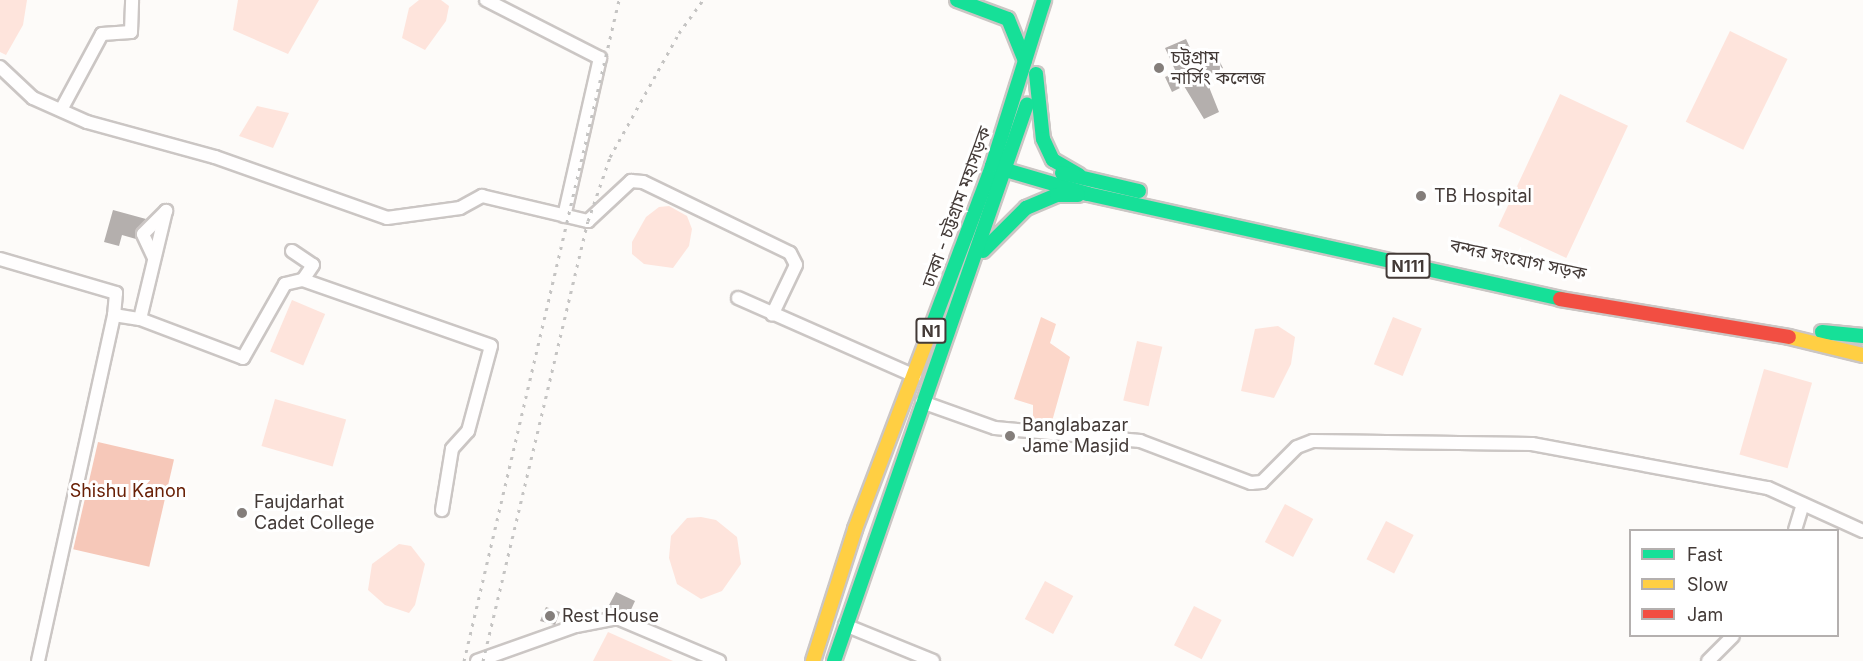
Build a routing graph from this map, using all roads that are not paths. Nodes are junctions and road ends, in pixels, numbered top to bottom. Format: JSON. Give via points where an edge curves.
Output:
{"nodes":[{"id":1,"x":132,"y":0,"type":"edge"},
{"id":2,"x":486,"y":0,"type":"edge"},
{"id":3,"x":957,"y":0,"type":"edge"},
{"id":4,"x":1044,"y":0,"type":"edge"},
{"id":5,"x":1059,"y":0,"type":"edge"},
{"id":6,"x":1025,"y":61,"type":"junction"},
{"id":7,"x":0,"y":67,"type":"edge"},
{"id":8,"x":1036,"y":74,"type":"junction"},
{"id":9,"x":61,"y":110,"type":"junction"},
{"id":10,"x":994,"y":161,"type":"junction"},
{"id":11,"x":1008,"y":165,"type":"junction"},
{"id":12,"x":1090,"y":180,"type":"junction"},
{"id":13,"x":1088,"y":194,"type":"junction"},
{"id":14,"x":564,"y":216,"type":"junction"},
{"id":15,"x":291,"y":251,"type":"dead end"},
{"id":16,"x":154,"y":258,"type":"dead end"},
{"id":17,"x":0,"y":259,"type":"edge"},
{"id":18,"x":969,"y":269,"type":"junction"},
{"id":19,"x":303,"y":280,"type":"junction"},
{"id":20,"x":738,"y":298,"type":"dead end"},
{"id":21,"x":114,"y":315,"type":"junction"},
{"id":22,"x":772,"y":315,"type":"junction"},
{"id":23,"x":140,"y":320,"type":"junction"},
{"id":24,"x":1863,"y":336,"type":"edge"},
{"id":25,"x":1863,"y":355,"type":"edge"},
{"id":26,"x":915,"y":376,"type":"junction"},
{"id":27,"x":922,"y":402,"type":"junction"},
{"id":28,"x":1803,"y":504,"type":"junction"},
{"id":29,"x":442,"y":510,"type":"dead end"},
{"id":30,"x":1796,"y":529,"type":"edge"},
{"id":31,"x":1863,"y":531,"type":"edge"},
{"id":32,"x":845,"y":625,"type":"junction"},
{"id":33,"x":1732,"y":637,"type":"edge"},
{"id":34,"x":38,"y":661,"type":"edge"},
{"id":35,"x":477,"y":661,"type":"edge"},
{"id":36,"x":719,"y":661,"type":"edge"},
{"id":37,"x":813,"y":661,"type":"edge"},
{"id":38,"x":834,"y":661,"type":"edge"},
{"id":39,"x":933,"y":661,"type":"edge"},
{"id":40,"x":1708,"y":661,"type":"edge"}],
"edges":[{"from":1,"to":9,"type":"street","via":[[131,32],[102,34]]},
{"from":2,"to":14,"type":"street","via":[[600,58]]},
{"from":3,"to":6,"type":"main road","via":[[1008,19]]},
{"from":4,"to":6,"type":"main road","name":"ঢাকা - চট্টগ্রাম মহাসড়ক","number":"N1"},
{"from":5,"to":8,"type":"main road","name":"ঢাকা - চট্টগ্রাম মহাসড়ক","number":"N1"},
{"from":6,"to":10,"type":"main road","name":"ঢাকা - চট্টগ্রাম মহাসড়ক","number":"N1"},
{"from":7,"to":9,"type":"street","via":[[33,98]]},
{"from":8,"to":11,"type":"main road","name":"ঢাকা - চট্টগ্রাম মহাসড়ক","number":"N1"},
{"from":8,"to":12,"type":"main road","via":[[1036,114],[1053,160]]},
{"from":9,"to":14,"type":"street","via":[[87,122],[216,157],[387,218],[460,208],[482,196]]},
{"from":10,"to":11,"type":"main road","name":"বন্দর সংযোগ সড়ক","number":"N111"},
{"from":10,"to":26,"type":"main road","name":"ঢাকা - চট্টগ্রাম মহাসড়ক","number":"N1"},
{"from":11,"to":12,"type":"main road","name":"বন্দর সংযোগ সড়ক","number":"N111"},
{"from":11,"to":13,"type":"main road","name":"বন্দর সংযোগ সড়ক","number":"N111"},
{"from":11,"to":18,"type":"main road","name":"ঢাকা - চট্টগ্রাম মহাসড়ক","number":"N1"},
{"from":12,"to":24,"type":"main road","name":"বন্দর সংযোগ সড়ক","number":"N111","via":[[1535,284]]},
{"from":13,"to":18,"type":"main road","via":[[1057,195],[1026,208],[989,242]]},
{"from":13,"to":25,"type":"main road","name":"বন্দর সংযোগ সড়ক","number":"N111","via":[[1533,294],[1828,344]]},
{"from":14,"to":22,"type":"street","via":[[588,221],[631,181],[643,182],[790,253],[796,265]]},
{"from":15,"to":19,"type":"street","via":[[315,262]]},
{"from":16,"to":23,"type":"street"},
{"from":17,"to":21,"type":"street","via":[[116,292]]},
{"from":18,"to":27,"type":"main road","name":"ঢাকা - চট্টগ্রাম মহাসড়ক","number":"N1"},
{"from":19,"to":23,"type":"street","via":[[285,284],[243,358]]},
{"from":19,"to":29,"type":"street","via":[[491,346],[468,431],[452,449]]},
{"from":20,"to":22,"type":"street"},
{"from":21,"to":23,"type":"street"},
{"from":21,"to":34,"type":"street"},
{"from":22,"to":26,"type":"street"},
{"from":26,"to":37,"type":"main road","name":"ঢাকা - চট্টগ্রাম মহাসড়ক","number":"N1","via":[[855,530]]},
{"from":27,"to":28,"type":"street","via":[[995,428],[1140,441],[1251,483],[1262,482],[1297,447],[1313,441],[1532,444],[1731,479]]},
{"from":27,"to":32,"type":"main road","name":"ঢাকা - চট্টগ্রাম মহাসড়ক","number":"N1"},
{"from":28,"to":30,"type":"street"},
{"from":28,"to":31,"type":"street"},
{"from":32,"to":38,"type":"main road","name":"ঢাকা - চট্টগ্রাম মহাসড়ক","number":"N1"},
{"from":32,"to":39,"type":"street"},
{"from":33,"to":40,"type":"street"},
{"from":35,"to":36,"type":"street","via":[[576,626],[617,618]]}]}
